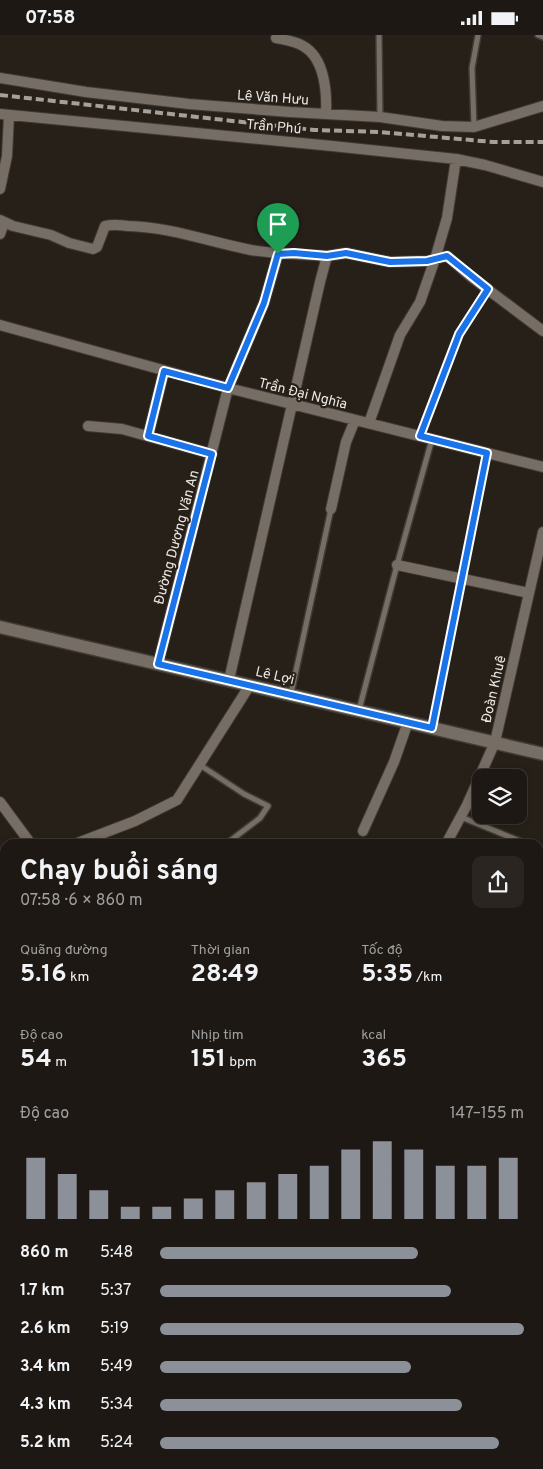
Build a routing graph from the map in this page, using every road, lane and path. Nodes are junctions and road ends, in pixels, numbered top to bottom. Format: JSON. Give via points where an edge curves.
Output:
{"nodes":[{"id":1,"x":379,"y":35,"type":"edge"},
{"id":2,"x":478,"y":35,"type":"edge"},
{"id":3,"x":538,"y":35,"type":"edge"},
{"id":4,"x":543,"y":37,"type":"edge"},
{"id":5,"x":276,"y":38,"type":"dead end"},
{"id":6,"x":0,"y":78,"type":"edge"},
{"id":7,"x":543,"y":106,"type":"edge"},
{"id":8,"x":5,"y":114,"type":"edge"},
{"id":9,"x":326,"y":114,"type":"junction"},
{"id":10,"x":380,"y":117,"type":"junction"},
{"id":11,"x":474,"y":127,"type":"junction"},
{"id":12,"x":456,"y":159,"type":"junction"},
{"id":13,"x":543,"y":182,"type":"edge"},
{"id":14,"x":0,"y":189,"type":"edge"},
{"id":15,"x":2,"y":222,"type":"edge"},
{"id":16,"x":0,"y":234,"type":"edge"},
{"id":17,"x":278,"y":254,"type":"junction"},
{"id":18,"x":327,"y":256,"type":"junction"},
{"id":19,"x":435,"y":259,"type":"junction"},
{"id":20,"x":488,"y":289,"type":"junction"},
{"id":21,"x":0,"y":325,"type":"edge"},
{"id":22,"x":543,"y":331,"type":"edge"},
{"id":23,"x":164,"y":371,"type":"junction"},
{"id":24,"x":228,"y":388,"type":"junction"},
{"id":25,"x":293,"y":404,"type":"junction"},
{"id":26,"x":355,"y":420,"type":"junction"},
{"id":27,"x":369,"y":423,"type":"junction"},
{"id":28,"x":88,"y":426,"type":"dead end"},
{"id":29,"x":148,"y":436,"type":"junction"},
{"id":30,"x":420,"y":436,"type":"junction"},
{"id":31,"x":432,"y":439,"type":"junction"},
{"id":32,"x":487,"y":453,"type":"junction"},
{"id":33,"x":212,"y":454,"type":"junction"},
{"id":34,"x":543,"y":467,"type":"edge"},
{"id":35,"x":331,"y":509,"type":"joint"},
{"id":36,"x":543,"y":532,"type":"edge"},
{"id":37,"x":397,"y":565,"type":"junction"},
{"id":38,"x":462,"y":580,"type":"junction"},
{"id":39,"x":529,"y":593,"type":"junction"},
{"id":40,"x":0,"y":627,"type":"edge"},
{"id":41,"x":158,"y":664,"type":"junction"},
{"id":42,"x":229,"y":680,"type":"junction"},
{"id":43,"x":250,"y":685,"type":"junction"},
{"id":44,"x":291,"y":694,"type":"junction"},
{"id":45,"x":359,"y":711,"type":"junction"},
{"id":46,"x":408,"y":722,"type":"junction"},
{"id":47,"x":432,"y":728,"type":"junction"},
{"id":48,"x":495,"y":742,"type":"junction"},
{"id":49,"x":543,"y":754,"type":"edge"},
{"id":50,"x":200,"y":765,"type":"junction"},
{"id":51,"x":0,"y":802,"type":"edge"},
{"id":52,"x":461,"y":817,"type":"junction"},
{"id":53,"x":363,"y":831,"type":"dead end"},
{"id":54,"x":27,"y":839,"type":"edge"},
{"id":55,"x":88,"y":839,"type":"edge"},
{"id":56,"x":233,"y":839,"type":"edge"},
{"id":57,"x":450,"y":839,"type":"edge"},
{"id":58,"x":515,"y":839,"type":"edge"}],
"edges":[{"from":1,"to":10,"type":"lane"},
{"from":2,"to":11,"type":"lane","via":[[472,68]]},
{"from":3,"to":4,"type":"lane"},
{"from":5,"to":9,"type":"street","via":[[302,45],[312,54],[324,83]]},
{"from":6,"to":9,"type":"street","name":"Lê Văn Hưu","via":[[190,105]]},
{"from":7,"to":11,"type":"street","name":"Lê Văn Hưu"},
{"from":8,"to":12,"type":"street","name":"Trần Phú"},
{"from":8,"to":14,"type":"street","via":[[7,156]]},
{"from":9,"to":10,"type":"street","name":"Lê Văn Hưu"},
{"from":10,"to":11,"type":"street","name":"Lê Văn Hưu"},
{"from":12,"to":13,"type":"street","name":"Trần Phú"},
{"from":12,"to":19,"type":"street","via":[[447,217]]},
{"from":15,"to":16,"type":"street"},
{"from":15,"to":17,"type":"street","via":[[93,249],[97,247],[105,226],[112,225],[151,227]]},
{"from":17,"to":18,"type":"street"},
{"from":17,"to":24,"type":"street","name":"Đường Dương Văn An","via":[[264,303]]},
{"from":18,"to":19,"type":"street","via":[[346,253],[390,262]]},
{"from":18,"to":25,"type":"street"},
{"from":19,"to":20,"type":"street","via":[[447,256]]},
{"from":19,"to":27,"type":"street","via":[[420,302],[400,335]]},
{"from":20,"to":22,"type":"street"},
{"from":20,"to":30,"type":"lane","via":[[459,334]]},
{"from":21,"to":23,"type":"street","name":"Trần Đại Nghĩa"},
{"from":23,"to":24,"type":"street","name":"Trần Đại Nghĩa"},
{"from":23,"to":29,"type":"street"},
{"from":24,"to":25,"type":"street","name":"Trần Đại Nghĩa"},
{"from":24,"to":33,"type":"street","name":"Đường Dương Văn An"},
{"from":25,"to":26,"type":"street","name":"Trần Đại Nghĩa"},
{"from":25,"to":42,"type":"street"},
{"from":26,"to":27,"type":"street","name":"Trần Đại Nghĩa"},
{"from":26,"to":35,"type":"street","via":[[346,441]]},
{"from":27,"to":30,"type":"street","name":"Trần Đại Nghĩa"},
{"from":28,"to":29,"type":"street","via":[[122,429]]},
{"from":29,"to":33,"type":"street"},
{"from":30,"to":31,"type":"street","name":"Trần Đại Nghĩa"},
{"from":31,"to":32,"type":"street","name":"Trần Đại Nghĩa"},
{"from":31,"to":37,"type":"lane"},
{"from":32,"to":34,"type":"street","name":"Trần Đại Nghĩa"},
{"from":32,"to":38,"type":"lane"},
{"from":33,"to":41,"type":"street","name":"Đường Dương Văn An"},
{"from":35,"to":44,"type":"lane"},
{"from":36,"to":39,"type":"street","name":"Đoàn Khuê"},
{"from":37,"to":38,"type":"street"},
{"from":37,"to":45,"type":"lane"},
{"from":38,"to":39,"type":"street"},
{"from":38,"to":47,"type":"lane"},
{"from":39,"to":48,"type":"street","name":"Đoàn Khuê"},
{"from":40,"to":41,"type":"street","name":"Lê Lợi"},
{"from":41,"to":42,"type":"street","name":"Lê Lợi"},
{"from":42,"to":43,"type":"street","name":"Lê Lợi"},
{"from":43,"to":44,"type":"street","name":"Lê Lợi"},
{"from":43,"to":50,"type":"street"},
{"from":44,"to":45,"type":"street","name":"Lê Lợi"},
{"from":45,"to":46,"type":"street","name":"Lê Lợi"},
{"from":46,"to":47,"type":"street","name":"Lê Lợi"},
{"from":46,"to":53,"type":"street"},
{"from":47,"to":48,"type":"street","name":"Lê Lợi"},
{"from":48,"to":49,"type":"street","name":"Lê Lợi"},
{"from":48,"to":52,"type":"street","name":"Đoàn Khuê"},
{"from":50,"to":55,"type":"street","via":[[177,800]]},
{"from":50,"to":56,"type":"lane","via":[[268,806],[260,818]]},
{"from":51,"to":54,"type":"street"},
{"from":52,"to":57,"type":"street","name":"Đoàn Khuê"},
{"from":52,"to":58,"type":"lane"}]}
